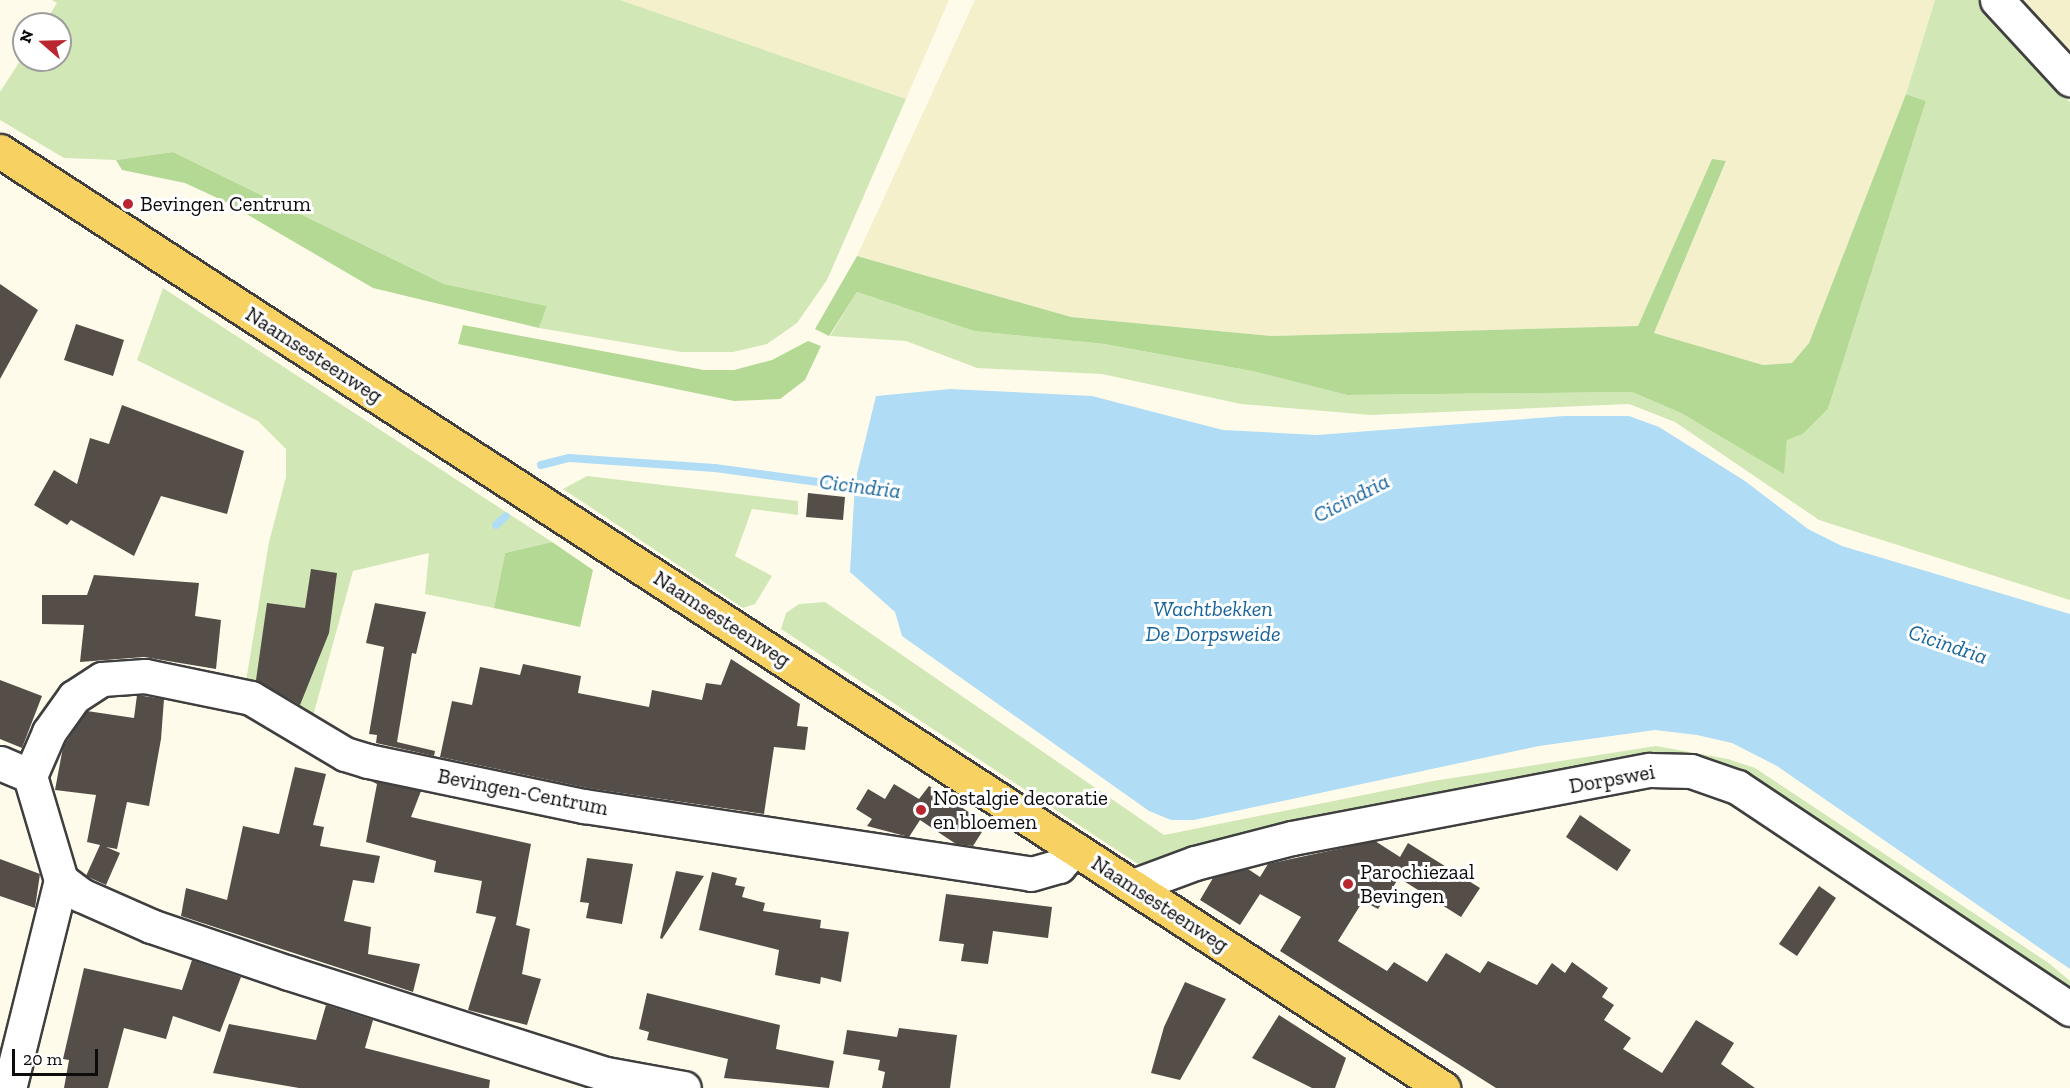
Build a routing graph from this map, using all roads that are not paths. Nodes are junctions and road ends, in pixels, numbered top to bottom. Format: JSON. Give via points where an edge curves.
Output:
{"nodes":[{"id":1,"x":1997,"y":0,"type":"edge"},
{"id":2,"x":2070,"y":79,"type":"edge"},
{"id":3,"x":0,"y":151,"type":"edge"},
{"id":4,"x":0,"y":763,"type":"edge"},
{"id":5,"x":30,"y":776,"type":"junction"},
{"id":6,"x":1074,"y":848,"type":"junction"},
{"id":7,"x":61,"y":880,"type":"junction"},
{"id":8,"x":1133,"y":886,"type":"junction"},
{"id":9,"x":2070,"y":1009,"type":"edge"},
{"id":10,"x":9,"y":1088,"type":"edge"},
{"id":11,"x":684,"y":1088,"type":"edge"},
{"id":12,"x":1443,"y":1088,"type":"edge"}],
"edges":[{"from":1,"to":2,"type":"street"},
{"from":3,"to":6,"type":"main road","name":"Naamsesteenweg"},
{"from":4,"to":5,"type":"street"},
{"from":5,"to":6,"type":"street","name":"Bevingen-Centrum","via":[[49,732],[74,697],[102,679],[145,676],[251,698],[345,754],[368,761],[584,806],[1031,874],[1059,866]]},
{"from":5,"to":7,"type":"street"},
{"from":6,"to":8,"type":"main road","name":"Naamsesteenweg"},
{"from":7,"to":10,"type":"street"},
{"from":7,"to":11,"type":"street","via":[[81,895],[151,926],[289,974],[606,1074]]},
{"from":8,"to":9,"type":"street","name":"Dorpswei","via":[[1195,863],[1292,838],[1640,771],[1691,771],[1737,787]]},
{"from":8,"to":12,"type":"main road","name":"Naamsesteenweg"}]}
